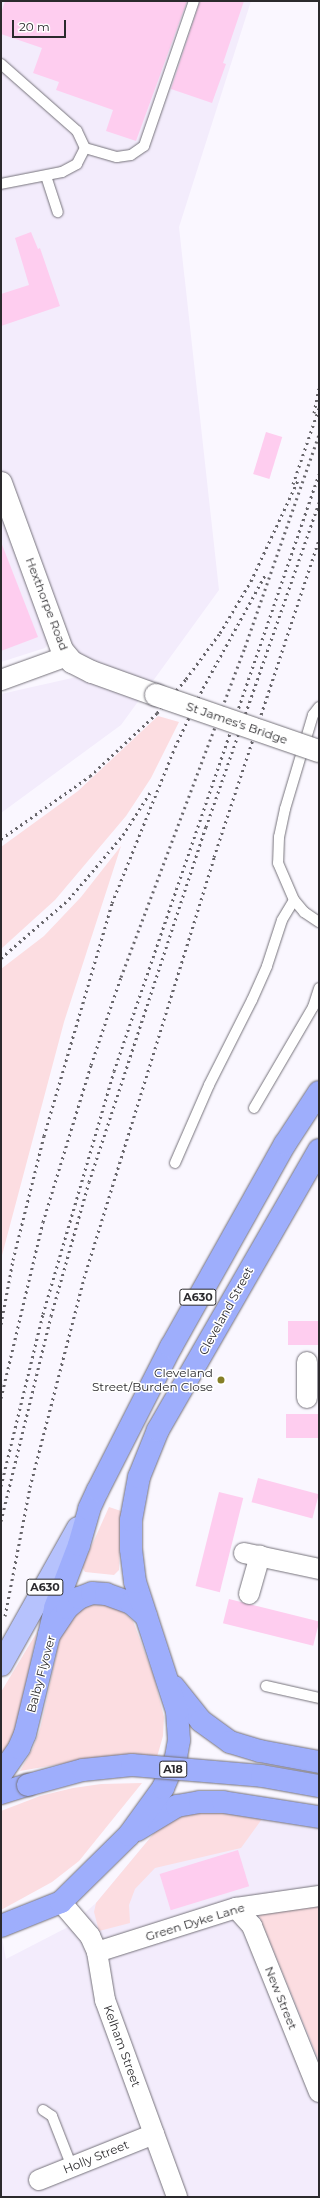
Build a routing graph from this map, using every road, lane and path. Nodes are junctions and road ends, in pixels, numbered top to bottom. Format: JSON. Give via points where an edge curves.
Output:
{"nodes":[{"id":1,"x":194,"y":1,"type":"edge"},
{"id":2,"x":1,"y":64,"type":"edge"},
{"id":3,"x":85,"y":148,"type":"junction"},
{"id":4,"x":46,"y":176,"type":"junction"},
{"id":5,"x":1,"y":184,"type":"edge"},
{"id":6,"x":58,"y":212,"type":"dead end"},
{"id":7,"x":1,"y":483,"type":"edge"},
{"id":8,"x":67,"y":656,"type":"junction"},
{"id":9,"x":1,"y":680,"type":"edge"},
{"id":10,"x":156,"y":695,"type":"joint"},
{"id":11,"x":319,"y":707,"type":"edge"},
{"id":12,"x":319,"y":751,"type":"edge"},
{"id":13,"x":294,"y":900,"type":"junction"},
{"id":14,"x":319,"y":922,"type":"edge"},
{"id":15,"x":319,"y":988,"type":"edge"},
{"id":16,"x":319,"y":1092,"type":"edge"},
{"id":17,"x":254,"y":1108,"type":"dead end"},
{"id":18,"x":319,"y":1150,"type":"edge"},
{"id":19,"x":176,"y":1163,"type":"dead end"},
{"id":20,"x":307,"y":1362,"type":"dead end"},
{"id":21,"x":306,"y":1398,"type":"edge"},
{"id":22,"x":88,"y":1509,"type":"junction"},
{"id":23,"x":319,"y":1569,"type":"edge"},
{"id":24,"x":249,"y":1594,"type":"dead end"},
{"id":25,"x":146,"y":1616,"type":"junction"},
{"id":26,"x":49,"y":1635,"type":"junction"},
{"id":27,"x":1,"y":1665,"type":"edge"},
{"id":28,"x":168,"y":1680,"type":"junction"},
{"id":29,"x":266,"y":1686,"type":"dead end"},
{"id":30,"x":319,"y":1698,"type":"edge"},
{"id":31,"x":319,"y":1762,"type":"edge"},
{"id":32,"x":1,"y":1774,"type":"edge"},
{"id":33,"x":319,"y":1786,"type":"edge"},
{"id":34,"x":1,"y":1793,"type":"edge"},
{"id":35,"x":319,"y":1817,"type":"edge"},
{"id":36,"x":130,"y":1835,"type":"junction"},
{"id":37,"x":319,"y":1896,"type":"edge"},
{"id":38,"x":61,"y":1902,"type":"junction"},
{"id":39,"x":236,"y":1908,"type":"junction"},
{"id":40,"x":1,"y":1926,"type":"edge"},
{"id":41,"x":97,"y":1952,"type":"junction"},
{"id":42,"x":319,"y":2092,"type":"edge"},
{"id":43,"x":43,"y":2110,"type":"dead end"},
{"id":44,"x":154,"y":2134,"type":"junction"},
{"id":45,"x":72,"y":2167,"type":"junction"},
{"id":46,"x":39,"y":2180,"type":"dead end"},
{"id":47,"x":177,"y":2197,"type":"edge"}],
"edges":[{"from":1,"to":3,"type":"lane","via":[[144,146],[131,155],[118,157]]},
{"from":2,"to":3,"type":"lane","via":[[77,131]]},
{"from":3,"to":4,"type":"lane","via":[[77,164],[62,172]]},
{"from":4,"to":5,"type":"lane"},
{"from":4,"to":6,"type":"lane"},
{"from":7,"to":8,"type":"street","name":"Hexthorpe Road","via":[[62,650]]},
{"from":8,"to":9,"type":"street"},
{"from":8,"to":10,"type":"street","name":"Hexthorpe Road","via":[[72,662],[92,672]]},
{"from":10,"to":12,"type":"street","name":"St James's Bridge","bridge":true},
{"from":11,"to":13,"type":"lane","via":[[313,715],[284,809],[279,838],[278,863]]},
{"from":13,"to":14,"type":"lane","via":[[304,912]]},
{"from":13,"to":19,"type":"lane","via":[[282,920],[267,966],[209,1085]]},
{"from":15,"to":17,"type":"lane","via":[[313,1007]]},
{"from":16,"to":22,"type":"highway","number":"A630","via":[[282,1151],[171,1347]]},
{"from":18,"to":25,"type":"highway","name":"Cleveland Street","number":"A630","via":[[245,1276],[147,1453],[139,1477],[132,1520],[131,1549],[135,1582]]},
{"from":20,"to":21,"type":"street"},
{"from":22,"to":26,"type":"highway","number":"A630","via":[[79,1545],[55,1608]]},
{"from":22,"to":27,"type":"main road","number":"A630"},
{"from":23,"to":24,"type":"street","via":[[252,1555]]},
{"from":25,"to":26,"type":"highway","name":"Balby Flyover","number":"A630","via":[[118,1597],[92,1593],[79,1598],[67,1608]]},
{"from":25,"to":28,"type":"highway","number":"A630"},
{"from":26,"to":32,"type":"highway","name":"Balby Flyover","number":"A630","via":[[25,1734],[19,1748]]},
{"from":28,"to":31,"type":"highway","via":[[201,1721],[230,1742],[260,1751]]},
{"from":28,"to":36,"type":"highway","number":"A630","via":[[177,1711],[179,1740],[176,1757],[163,1788]]},
{"from":29,"to":30,"type":"lane"},
{"from":33,"to":34,"type":"highway","number":"A18","bridge":true,"via":[[262,1776],[132,1765],[83,1770]]},
{"from":35,"to":36,"type":"highway","via":[[223,1802],[200,1802],[177,1806]]},
{"from":36,"to":38,"type":"highway","number":"A630"},
{"from":37,"to":39,"type":"street","name":"Green Dyke Lane"},
{"from":38,"to":40,"type":"highway","number":"A630"},
{"from":38,"to":41,"type":"street","name":"Kelham Street","via":[[90,1936]]},
{"from":39,"to":41,"type":"street","name":"Green Dyke Lane"},
{"from":39,"to":42,"type":"street","name":"New Street","via":[[252,1926]]},
{"from":41,"to":44,"type":"street","name":"Kelham Street","via":[[105,2000]]},
{"from":43,"to":45,"type":"lane","via":[[52,2116]]},
{"from":44,"to":45,"type":"street","name":"Holly Street"},
{"from":44,"to":47,"type":"street","name":"Kelham Street"},
{"from":45,"to":46,"type":"street","name":"Holly Street"}]}
